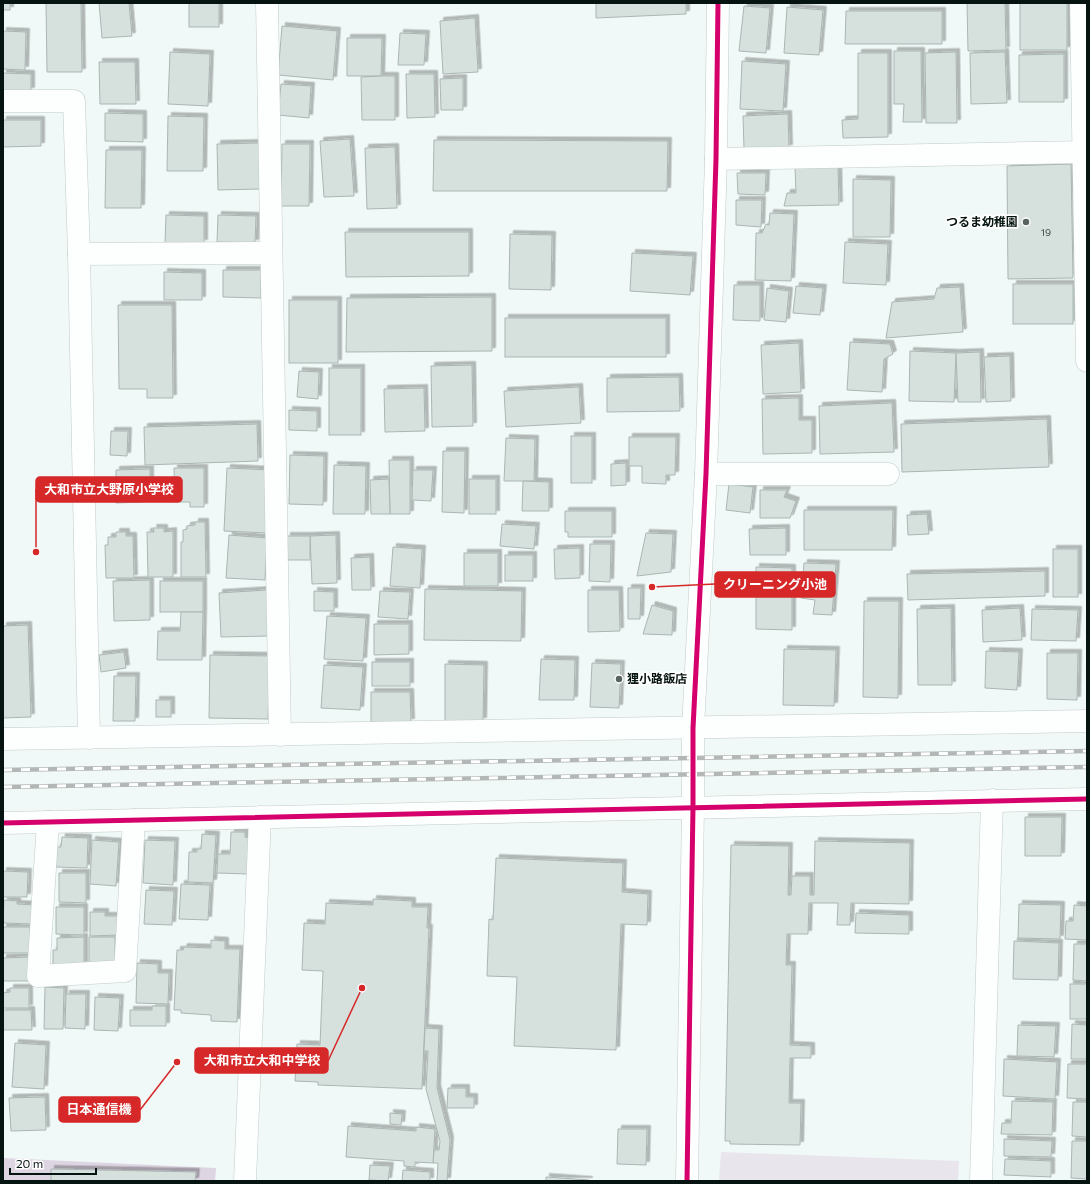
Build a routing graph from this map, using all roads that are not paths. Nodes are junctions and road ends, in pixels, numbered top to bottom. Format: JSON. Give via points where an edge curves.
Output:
{"nodes":[{"id":1,"x":267,"y":3,"type":"edge"},
{"id":2,"x":718,"y":3,"type":"edge"},
{"id":3,"x":1083,"y":17,"type":"edge"},
{"id":4,"x":3,"y":101,"type":"edge"},
{"id":5,"x":1085,"y":152,"type":"edge"},
{"id":6,"x":716,"y":159,"type":"junction"},
{"id":7,"x":271,"y":253,"type":"junction"},
{"id":8,"x":79,"y":254,"type":"junction"},
{"id":9,"x":1087,"y":361,"type":"edge"},
{"id":10,"x":706,"y":474,"type":"junction"},
{"id":11,"x":888,"y":474,"type":"dead end"},
{"id":12,"x":1087,"y":721,"type":"edge"},
{"id":13,"x":693,"y":728,"type":"junction"},
{"id":14,"x":280,"y":735,"type":"junction"},
{"id":15,"x":89,"y":738,"type":"junction"},
{"id":16,"x":3,"y":739,"type":"edge"},
{"id":17,"x":1087,"y":799,"type":"edge"},
{"id":18,"x":992,"y":800,"type":"junction"},
{"id":19,"x":693,"y":807,"type":"junction"},
{"id":20,"x":260,"y":817,"type":"junction"},
{"id":21,"x":134,"y":820,"type":"junction"},
{"id":22,"x":48,"y":822,"type":"junction"},
{"id":23,"x":3,"y":823,"type":"edge"},
{"id":24,"x":245,"y":1181,"type":"edge"},
{"id":25,"x":687,"y":1181,"type":"edge"},
{"id":26,"x":981,"y":1181,"type":"edge"}],
"edges":[{"from":1,"to":7,"type":"street"},
{"from":2,"to":6,"type":"street"},
{"from":3,"to":5,"type":"street"},
{"from":4,"to":8,"type":"street","via":[[74,101]]},
{"from":5,"to":6,"type":"street"},
{"from":5,"to":9,"type":"street"},
{"from":6,"to":10,"type":"street"},
{"from":7,"to":8,"type":"street"},
{"from":7,"to":14,"type":"street"},
{"from":8,"to":15,"type":"street"},
{"from":10,"to":11,"type":"street"},
{"from":10,"to":13,"type":"street"},
{"from":12,"to":13,"type":"street"},
{"from":13,"to":14,"type":"street"},
{"from":13,"to":19,"type":"street"},
{"from":14,"to":15,"type":"street"},
{"from":15,"to":16,"type":"street"},
{"from":17,"to":18,"type":"street"},
{"from":18,"to":19,"type":"street"},
{"from":18,"to":26,"type":"street"},
{"from":19,"to":20,"type":"street"},
{"from":19,"to":25,"type":"street"},
{"from":20,"to":21,"type":"street"},
{"from":20,"to":24,"type":"street"},
{"from":21,"to":22,"type":"street"},
{"from":21,"to":22,"type":"street","via":[[125,971],[38,976]]},
{"from":22,"to":23,"type":"street"}]}
